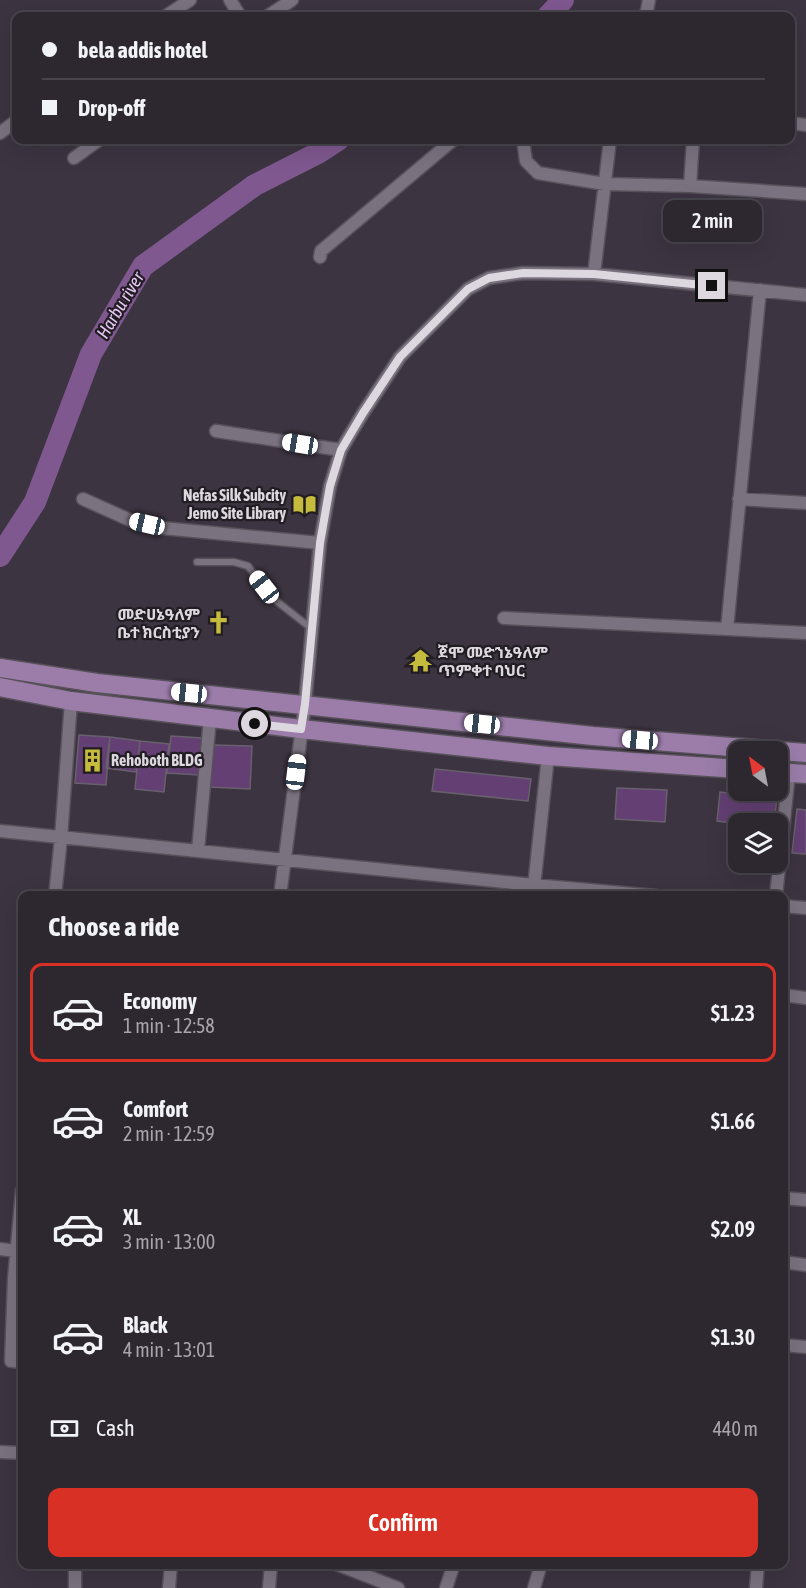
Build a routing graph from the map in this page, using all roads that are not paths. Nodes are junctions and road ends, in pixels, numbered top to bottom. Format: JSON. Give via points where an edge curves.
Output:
{"nodes":[{"id":1,"x":190,"y":0,"type":"edge"},
{"id":2,"x":292,"y":0,"type":"edge"},
{"id":3,"x":172,"y":12,"type":"edge"},
{"id":4,"x":274,"y":12,"type":"edge"},
{"id":5,"x":94,"y":144,"type":"edge"},
{"id":6,"x":448,"y":144,"type":"edge"},
{"id":7,"x":524,"y":144,"type":"edge"},
{"id":8,"x":610,"y":144,"type":"edge"},
{"id":9,"x":693,"y":144,"type":"edge"},
{"id":10,"x":75,"y":158,"type":"dead end"},
{"id":11,"x":605,"y":184,"type":"junction"},
{"id":12,"x":690,"y":186,"type":"junction"},
{"id":13,"x":806,"y":195,"type":"edge"},
{"id":14,"x":320,"y":257,"type":"dead end"},
{"id":15,"x":594,"y":274,"type":"junction"},
{"id":16,"x":760,"y":290,"type":"junction"},
{"id":17,"x":806,"y":295,"type":"edge"},
{"id":18,"x":216,"y":431,"type":"dead end"},
{"id":19,"x":341,"y":450,"type":"junction"},
{"id":20,"x":83,"y":499,"type":"dead end"},
{"id":21,"x":739,"y":499,"type":"junction"},
{"id":22,"x":806,"y":503,"type":"edge"},
{"id":23,"x":320,"y":543,"type":"junction"},
{"id":24,"x":197,"y":562,"type":"dead end"},
{"id":25,"x":504,"y":618,"type":"dead end"},
{"id":26,"x":312,"y":629,"type":"junction"},
{"id":27,"x":727,"y":629,"type":"junction"},
{"id":28,"x":806,"y":633,"type":"edge"},
{"id":29,"x":0,"y":668,"type":"edge"},
{"id":30,"x":0,"y":687,"type":"edge"},
{"id":31,"x":71,"y":701,"type":"junction"},
{"id":32,"x":305,"y":704,"type":"junction"},
{"id":33,"x":210,"y":718,"type":"junction"},
{"id":34,"x":301,"y":729,"type":"junction"},
{"id":35,"x":806,"y":753,"type":"edge"},
{"id":36,"x":548,"y":756,"type":"junction"},
{"id":37,"x":728,"y":768,"type":"edge"},
{"id":38,"x":791,"y":773,"type":"edge"},
{"id":39,"x":0,"y":831,"type":"edge"},
{"id":40,"x":61,"y":838,"type":"junction"},
{"id":41,"x":198,"y":850,"type":"junction"},
{"id":42,"x":285,"y":859,"type":"junction"},
{"id":43,"x":534,"y":890,"type":"edge"},
{"id":44,"x":56,"y":891,"type":"edge"},
{"id":45,"x":281,"y":891,"type":"edge"},
{"id":46,"x":553,"y":891,"type":"edge"},
{"id":47,"x":777,"y":891,"type":"edge"},
{"id":48,"x":788,"y":906,"type":"edge"},
{"id":49,"x":806,"y":908,"type":"edge"},
{"id":50,"x":788,"y":996,"type":"edge"},
{"id":51,"x":806,"y":998,"type":"edge"},
{"id":52,"x":788,"y":1198,"type":"edge"},
{"id":53,"x":806,"y":1200,"type":"edge"},
{"id":54,"x":18,"y":1231,"type":"edge"},
{"id":55,"x":0,"y":1250,"type":"edge"},
{"id":56,"x":16,"y":1251,"type":"junction"},
{"id":57,"x":788,"y":1262,"type":"edge"},
{"id":58,"x":806,"y":1264,"type":"edge"},
{"id":59,"x":18,"y":1279,"type":"edge"},
{"id":60,"x":788,"y":1345,"type":"edge"},
{"id":61,"x":806,"y":1347,"type":"edge"},
{"id":62,"x":11,"y":1361,"type":"edge"},
{"id":63,"x":0,"y":1452,"type":"edge"},
{"id":64,"x":18,"y":1453,"type":"edge"},
{"id":65,"x":75,"y":1569,"type":"edge"},
{"id":66,"x":171,"y":1569,"type":"edge"},
{"id":67,"x":271,"y":1569,"type":"edge"},
{"id":68,"x":349,"y":1569,"type":"edge"},
{"id":69,"x":452,"y":1569,"type":"edge"},
{"id":70,"x":540,"y":1569,"type":"edge"},
{"id":71,"x":758,"y":1569,"type":"edge"},
{"id":72,"x":75,"y":1588,"type":"edge"},
{"id":73,"x":169,"y":1588,"type":"edge"},
{"id":74,"x":269,"y":1588,"type":"edge"},
{"id":75,"x":398,"y":1588,"type":"edge"},
{"id":76,"x":446,"y":1588,"type":"edge"},
{"id":77,"x":534,"y":1588,"type":"edge"},
{"id":78,"x":756,"y":1588,"type":"edge"}],
"edges":[{"from":1,"to":3,"type":"street"},
{"from":2,"to":4,"type":"street"},
{"from":5,"to":10,"type":"street"},
{"from":6,"to":14,"type":"street","via":[[321,251]]},
{"from":7,"to":11,"type":"street","via":[[526,161],[538,173]]},
{"from":8,"to":11,"type":"street"},
{"from":9,"to":12,"type":"street"},
{"from":11,"to":12,"type":"street"},
{"from":11,"to":15,"type":"street"},
{"from":12,"to":13,"type":"street"},
{"from":15,"to":16,"type":"street"},
{"from":15,"to":19,"type":"street","via":[[523,273],[489,278],[468,289],[400,357]]},
{"from":16,"to":17,"type":"street"},
{"from":16,"to":21,"type":"street"},
{"from":18,"to":19,"type":"street"},
{"from":19,"to":23,"type":"street"},
{"from":20,"to":23,"type":"street","via":[[132,521],[162,528]]},
{"from":21,"to":22,"type":"street"},
{"from":21,"to":27,"type":"street"},
{"from":23,"to":26,"type":"street"},
{"from":24,"to":26,"type":"lane","via":[[248,566],[270,596]]},
{"from":25,"to":27,"type":"street"},
{"from":26,"to":32,"type":"street"},
{"from":27,"to":28,"type":"street"},
{"from":29,"to":32,"type":"main road","via":[[97,683]]},
{"from":30,"to":31,"type":"main road"},
{"from":31,"to":33,"type":"main road"},
{"from":31,"to":40,"type":"street"},
{"from":32,"to":34,"type":"street"},
{"from":32,"to":35,"type":"main road","via":[[593,736]]},
{"from":33,"to":34,"type":"main road"},
{"from":33,"to":41,"type":"street"},
{"from":34,"to":36,"type":"main road"},
{"from":34,"to":42,"type":"street"},
{"from":36,"to":37,"type":"main road"},
{"from":36,"to":43,"type":"street"},
{"from":38,"to":47,"type":"street"},
{"from":39,"to":40,"type":"street"},
{"from":40,"to":41,"type":"street"},
{"from":40,"to":44,"type":"street"},
{"from":41,"to":42,"type":"street"},
{"from":42,"to":43,"type":"street"},
{"from":42,"to":45,"type":"street"},
{"from":43,"to":46,"type":"street"},
{"from":48,"to":49,"type":"street"},
{"from":50,"to":51,"type":"street"},
{"from":52,"to":53,"type":"street"},
{"from":54,"to":56,"type":"street"},
{"from":55,"to":56,"type":"street"},
{"from":56,"to":59,"type":"street"},
{"from":57,"to":58,"type":"street"},
{"from":59,"to":62,"type":"street"},
{"from":60,"to":61,"type":"street"},
{"from":63,"to":64,"type":"street"},
{"from":65,"to":72,"type":"street"},
{"from":66,"to":73,"type":"street"},
{"from":67,"to":74,"type":"street"},
{"from":68,"to":75,"type":"street"},
{"from":69,"to":76,"type":"street"},
{"from":70,"to":77,"type":"street"},
{"from":71,"to":78,"type":"street"}]}
